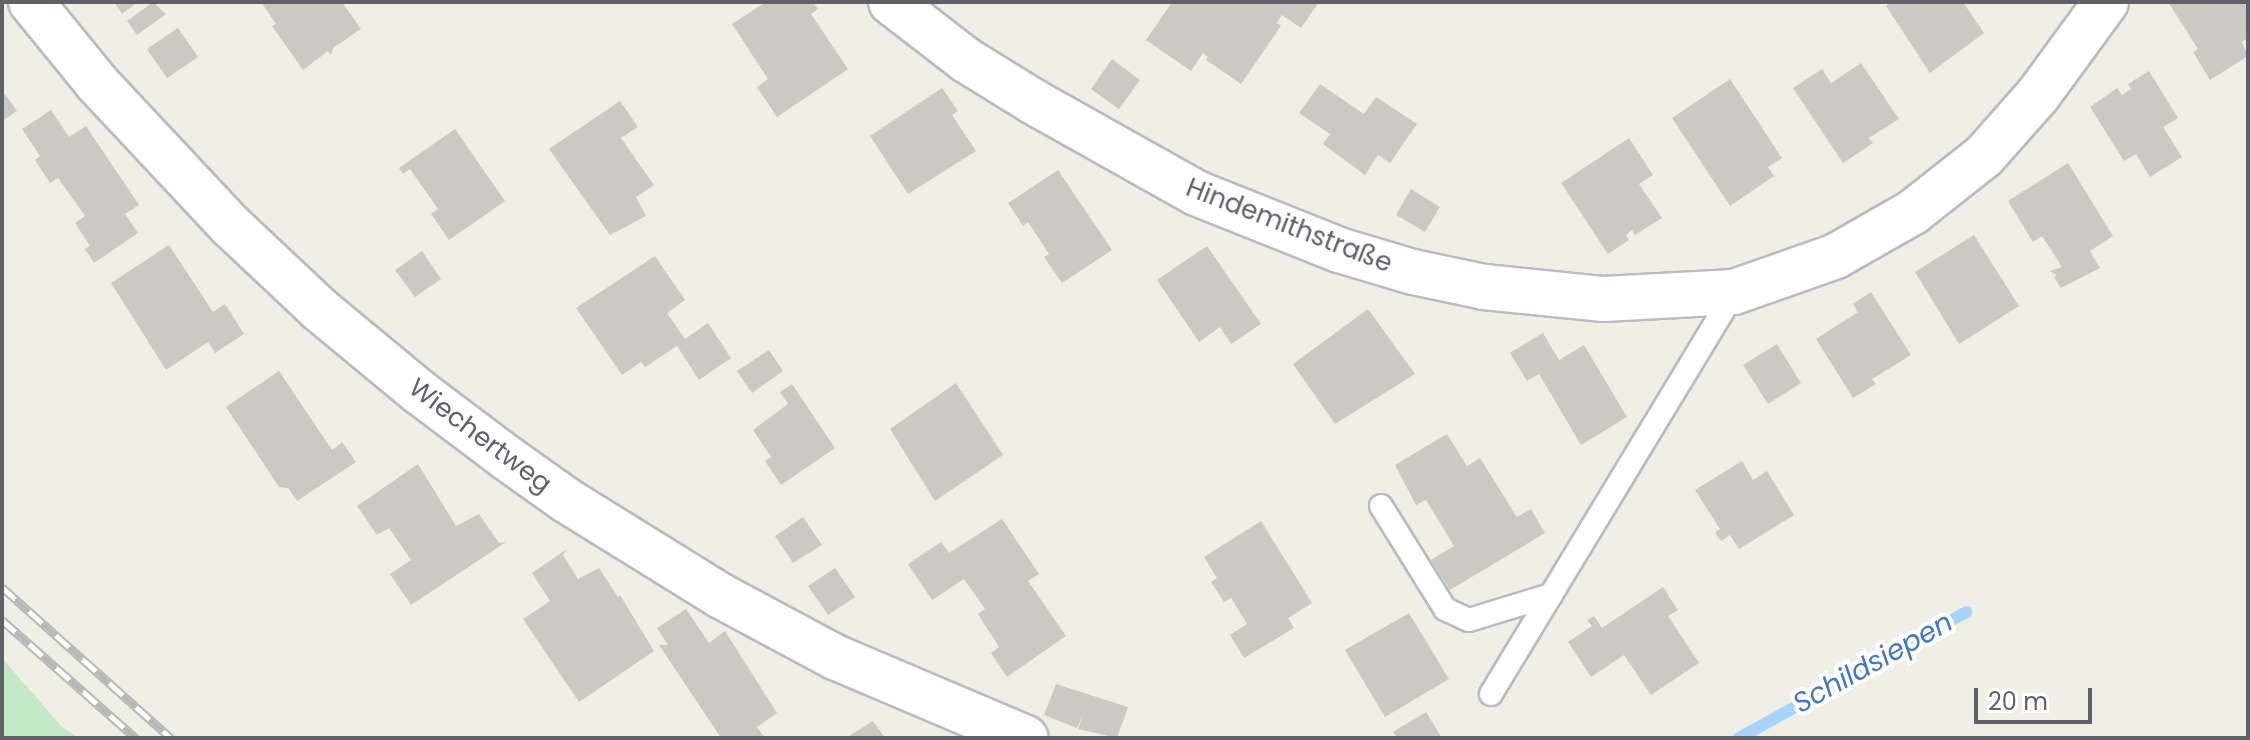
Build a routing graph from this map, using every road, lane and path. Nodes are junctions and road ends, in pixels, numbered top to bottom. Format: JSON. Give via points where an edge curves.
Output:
{"nodes":[{"id":1,"x":31,"y":2,"type":"edge"},
{"id":2,"x":891,"y":2,"type":"edge"},
{"id":3,"x":2106,"y":2,"type":"edge"},
{"id":4,"x":1734,"y":292,"type":"junction"},
{"id":5,"x":1381,"y":506,"type":"dead end"},
{"id":6,"x":1551,"y":595,"type":"junction"},
{"id":7,"x":1491,"y":694,"type":"dead end"},
{"id":8,"x":1026,"y":738,"type":"edge"}],
"edges":[{"from":1,"to":8,"type":"street","name":"Wiechertweg","via":[[97,83],[231,226],[319,309],[507,458],[721,596],[835,657]]},
{"from":2,"to":4,"type":"street","name":"Hindemithstraße","via":[[966,60],[1196,193],[1339,250],[1413,272],[1545,295],[1604,299]]},
{"from":3,"to":4,"type":"street","name":"Hindemithstraße","via":[[2038,95],[1984,156],[1913,212],[1836,256]]},
{"from":4,"to":6,"type":"lane"},
{"from":5,"to":6,"type":"lane","via":[[1445,609],[1469,620]]},
{"from":6,"to":7,"type":"lane"}]}
